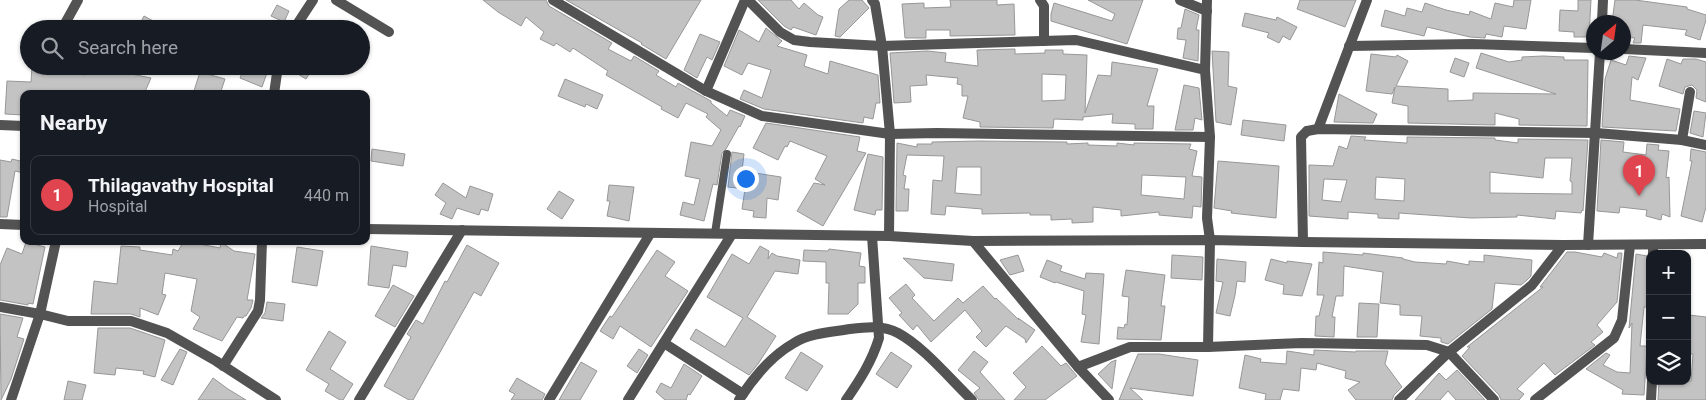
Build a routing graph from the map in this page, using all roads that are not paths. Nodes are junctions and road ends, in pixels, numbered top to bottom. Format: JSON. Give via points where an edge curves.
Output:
{"nodes":[{"id":1,"x":78,"y":0,"type":"edge"},
{"id":2,"x":312,"y":0,"type":"edge"},
{"id":3,"x":336,"y":0,"type":"edge"},
{"id":4,"x":553,"y":0,"type":"edge"},
{"id":5,"x":746,"y":0,"type":"edge"},
{"id":6,"x":872,"y":0,"type":"edge"},
{"id":7,"x":1040,"y":0,"type":"edge"},
{"id":8,"x":1180,"y":0,"type":"edge"},
{"id":9,"x":1367,"y":0,"type":"edge"},
{"id":10,"x":1603,"y":0,"type":"edge"},
{"id":11,"x":1207,"y":5,"type":"edge"},
{"id":12,"x":1602,"y":15,"type":"edge"},
{"id":13,"x":67,"y":20,"type":"edge"},
{"id":14,"x":300,"y":20,"type":"edge"},
{"id":15,"x":369,"y":20,"type":"edge"},
{"id":16,"x":370,"y":21,"type":"edge"},
{"id":17,"x":389,"y":32,"type":"dead end"},
{"id":18,"x":1044,"y":40,"type":"junction"},
{"id":19,"x":882,"y":46,"type":"junction"},
{"id":20,"x":1349,"y":46,"type":"junction"},
{"id":21,"x":1586,"y":48,"type":"edge"},
{"id":22,"x":1631,"y":49,"type":"edge"},
{"id":23,"x":1706,"y":53,"type":"edge"},
{"id":24,"x":1600,"y":60,"type":"edge"},
{"id":25,"x":1206,"y":70,"type":"junction"},
{"id":26,"x":277,"y":75,"type":"edge"},
{"id":27,"x":275,"y":90,"type":"edge"},
{"id":28,"x":706,"y":91,"type":"junction"},
{"id":29,"x":1690,"y":92,"type":"dead end"},
{"id":30,"x":0,"y":125,"type":"edge"},
{"id":31,"x":20,"y":126,"type":"edge"},
{"id":32,"x":1312,"y":130,"type":"junction"},
{"id":33,"x":1596,"y":133,"type":"junction"},
{"id":34,"x":890,"y":134,"type":"junction"},
{"id":35,"x":1210,"y":137,"type":"junction"},
{"id":36,"x":1682,"y":140,"type":"junction"},
{"id":37,"x":1706,"y":145,"type":"edge"},
{"id":38,"x":727,"y":154,"type":"dead end"},
{"id":39,"x":0,"y":224,"type":"edge"},
{"id":40,"x":20,"y":225,"type":"edge"},
{"id":41,"x":370,"y":229,"type":"edge"},
{"id":42,"x":462,"y":230,"type":"junction"},
{"id":43,"x":715,"y":233,"type":"junction"},
{"id":44,"x":650,"y":234,"type":"junction"},
{"id":45,"x":732,"y":234,"type":"junction"},
{"id":46,"x":872,"y":236,"type":"junction"},
{"id":47,"x":889,"y":236,"type":"junction"},
{"id":48,"x":1210,"y":240,"type":"junction"},
{"id":49,"x":973,"y":241,"type":"junction"},
{"id":50,"x":1302,"y":242,"type":"junction"},
{"id":51,"x":1706,"y":244,"type":"edge"},
{"id":52,"x":55,"y":245,"type":"edge"},
{"id":53,"x":262,"y":245,"type":"edge"},
{"id":54,"x":1563,"y":245,"type":"junction"},
{"id":55,"x":1588,"y":245,"type":"junction"},
{"id":56,"x":1630,"y":245,"type":"junction"},
{"id":57,"x":1653,"y":249,"type":"edge"},
{"id":58,"x":0,"y":307,"type":"edge"},
{"id":59,"x":40,"y":314,"type":"junction"},
{"id":60,"x":878,"y":326,"type":"junction"},
{"id":61,"x":664,"y":343,"type":"junction"},
{"id":62,"x":1208,"y":346,"type":"junction"},
{"id":63,"x":1449,"y":352,"type":"junction"},
{"id":64,"x":223,"y":366,"type":"junction"},
{"id":65,"x":1078,"y":368,"type":"junction"},
{"id":66,"x":1652,"y":385,"type":"edge"},
{"id":67,"x":741,"y":397,"type":"edge"},
{"id":68,"x":11,"y":400,"type":"edge"},
{"id":69,"x":276,"y":400,"type":"edge"},
{"id":70,"x":359,"y":400,"type":"edge"},
{"id":71,"x":549,"y":400,"type":"edge"},
{"id":72,"x":628,"y":400,"type":"edge"},
{"id":73,"x":846,"y":400,"type":"edge"},
{"id":74,"x":972,"y":400,"type":"edge"},
{"id":75,"x":1109,"y":400,"type":"edge"},
{"id":76,"x":1399,"y":400,"type":"edge"},
{"id":77,"x":1494,"y":400,"type":"edge"},
{"id":78,"x":1535,"y":400,"type":"edge"},
{"id":79,"x":1651,"y":400,"type":"edge"}],
"edges":[{"from":1,"to":13,"type":"street"},
{"from":2,"to":14,"type":"street"},
{"from":3,"to":15,"type":"street"},
{"from":4,"to":28,"type":"street"},
{"from":5,"to":19,"type":"street","via":[[780,32],[794,40]]},
{"from":5,"to":28,"type":"street"},
{"from":6,"to":19,"type":"street"},
{"from":7,"to":18,"type":"street","via":[[1044,6]]},
{"from":8,"to":11,"type":"street"},
{"from":9,"to":20,"type":"street"},
{"from":10,"to":12,"type":"street"},
{"from":11,"to":25,"type":"street"},
{"from":16,"to":17,"type":"street"},
{"from":18,"to":19,"type":"street"},
{"from":18,"to":25,"type":"street","via":[[1076,40]]},
{"from":19,"to":34,"type":"street"},
{"from":20,"to":21,"type":"street","via":[[1472,44]]},
{"from":20,"to":32,"type":"street"},
{"from":22,"to":23,"type":"street"},
{"from":24,"to":33,"type":"street"},
{"from":25,"to":35,"type":"street"},
{"from":26,"to":27,"type":"street"},
{"from":28,"to":34,"type":"street","via":[[762,116]]},
{"from":29,"to":36,"type":"street"},
{"from":30,"to":31,"type":"street"},
{"from":32,"to":33,"type":"street"},
{"from":32,"to":50,"type":"street","via":[[1301,137]]},
{"from":33,"to":36,"type":"street"},
{"from":33,"to":55,"type":"street"},
{"from":34,"to":35,"type":"street"},
{"from":34,"to":47,"type":"street"},
{"from":35,"to":48,"type":"street","via":[[1207,218]]},
{"from":36,"to":37,"type":"street"},
{"from":38,"to":43,"type":"lane"},
{"from":39,"to":40,"type":"street"},
{"from":41,"to":42,"type":"street"},
{"from":42,"to":44,"type":"street"},
{"from":42,"to":70,"type":"street"},
{"from":43,"to":44,"type":"street"},
{"from":43,"to":45,"type":"street"},
{"from":44,"to":71,"type":"street"},
{"from":45,"to":46,"type":"street"},
{"from":45,"to":61,"type":"street"},
{"from":46,"to":47,"type":"street"},
{"from":46,"to":60,"type":"street"},
{"from":47,"to":49,"type":"street"},
{"from":48,"to":49,"type":"street"},
{"from":48,"to":50,"type":"street"},
{"from":48,"to":62,"type":"street"},
{"from":49,"to":65,"type":"street"},
{"from":50,"to":54,"type":"street"},
{"from":51,"to":57,"type":"street"},
{"from":52,"to":59,"type":"street"},
{"from":53,"to":64,"type":"street","via":[[258,311]]},
{"from":54,"to":55,"type":"street"},
{"from":54,"to":63,"type":"street","via":[[1532,285]]},
{"from":55,"to":56,"type":"street"},
{"from":56,"to":57,"type":"street"},
{"from":56,"to":78,"type":"street","via":[[1622,320],[1614,338]]},
{"from":58,"to":59,"type":"street"},
{"from":59,"to":64,"type":"street","via":[[68,321],[131,321],[167,333]]},
{"from":59,"to":68,"type":"street"},
{"from":60,"to":67,"type":"street","via":[[820,334],[795,342],[752,380]]},
{"from":60,"to":73,"type":"street","via":[[876,350]]},
{"from":60,"to":74,"type":"street","via":[[897,332],[915,344]]},
{"from":61,"to":67,"type":"street"},
{"from":61,"to":72,"type":"street"},
{"from":62,"to":63,"type":"street","via":[[1417,344]]},
{"from":62,"to":65,"type":"street","via":[[1130,347]]},
{"from":63,"to":76,"type":"street"},
{"from":63,"to":77,"type":"street"},
{"from":64,"to":69,"type":"street"},
{"from":65,"to":75,"type":"street"},
{"from":66,"to":79,"type":"street"}]}
